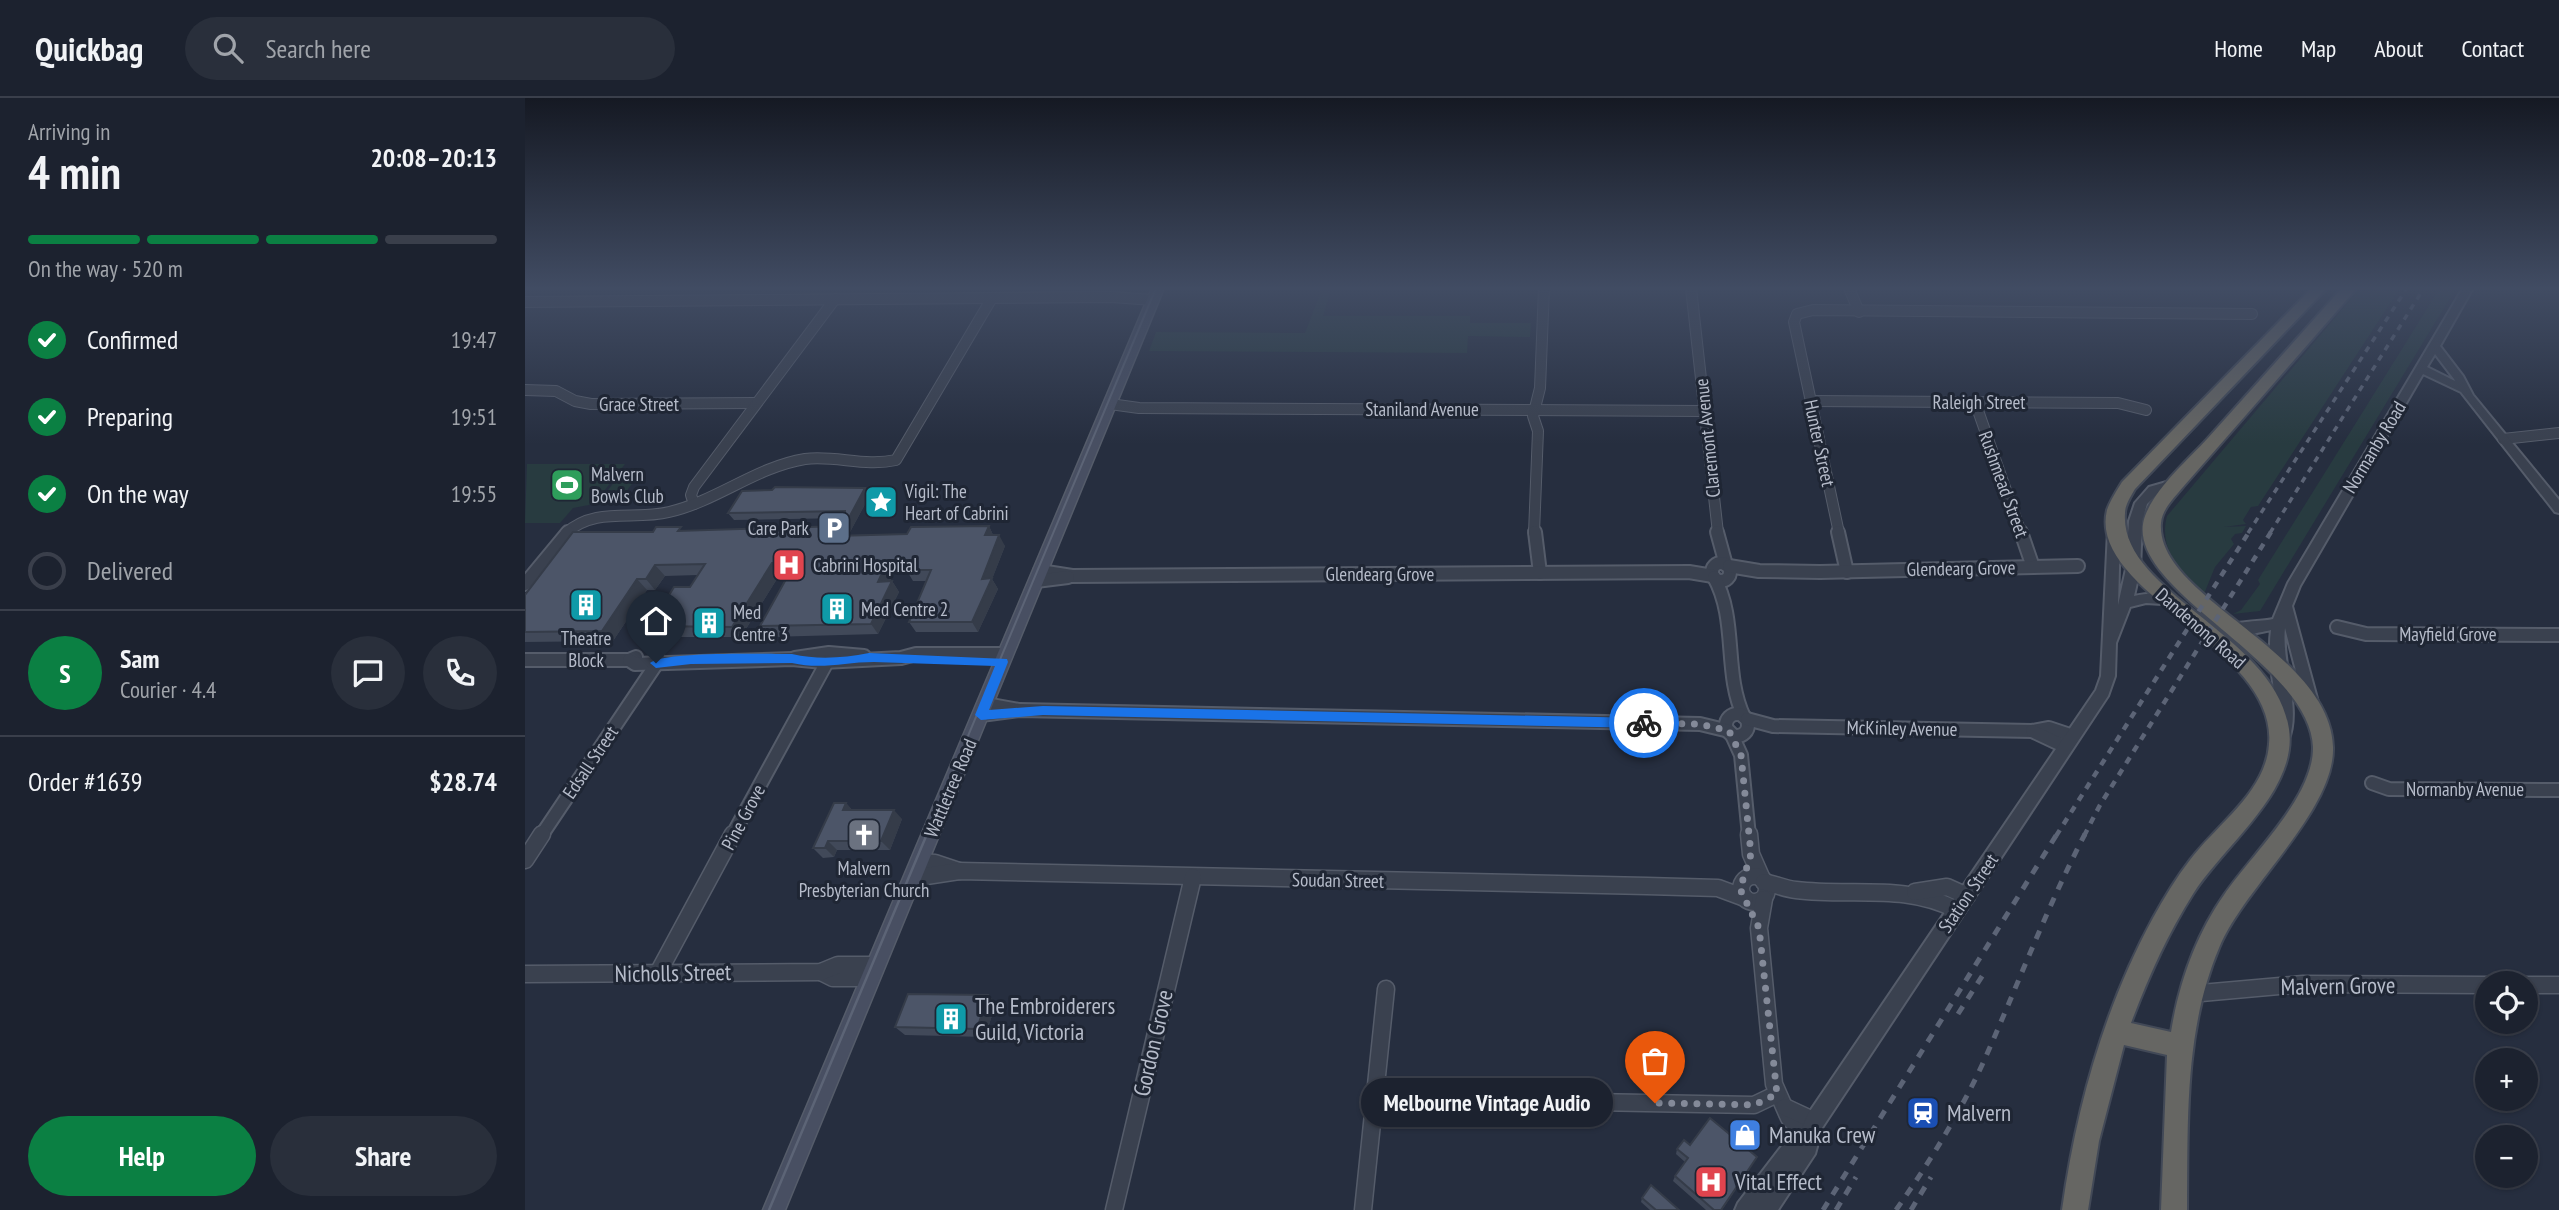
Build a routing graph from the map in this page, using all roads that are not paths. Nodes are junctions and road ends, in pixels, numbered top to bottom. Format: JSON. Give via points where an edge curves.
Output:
{"nodes":[{"id":1,"x":802,"y":340,"type":"edge"},
{"id":2,"x":968,"y":340,"type":"edge"},
{"id":3,"x":1137,"y":340,"type":"edge"},
{"id":4,"x":1542,"y":340,"type":"edge"},
{"id":5,"x":1697,"y":340,"type":"edge"},
{"id":6,"x":1798,"y":340,"type":"edge"},
{"id":7,"x":2269,"y":340,"type":"edge"},
{"id":8,"x":2304,"y":340,"type":"edge"},
{"id":9,"x":2438,"y":340,"type":"edge"},
{"id":10,"x":2434,"y":346,"type":"junction"},
{"id":11,"x":2421,"y":368,"type":"junction"},
{"id":12,"x":525,"y":390,"type":"edge"},
{"id":13,"x":2465,"y":392,"type":"junction"},
{"id":14,"x":1811,"y":401,"type":"junction"},
{"id":15,"x":1975,"y":402,"type":"junction"},
{"id":16,"x":755,"y":403,"type":"junction"},
{"id":17,"x":1109,"y":408,"type":"junction"},
{"id":18,"x":1539,"y":410,"type":"junction"},
{"id":19,"x":2146,"y":410,"type":"dead end"},
{"id":20,"x":1705,"y":411,"type":"junction"},
{"id":21,"x":2559,"y":433,"type":"edge"},
{"id":22,"x":2503,"y":439,"type":"junction"},
{"id":23,"x":702,"y":477,"type":"junction"},
{"id":24,"x":2178,"y":483,"type":"junction"},
{"id":25,"x":713,"y":495,"type":"junction"},
{"id":26,"x":695,"y":504,"type":"junction"},
{"id":27,"x":2559,"y":509,"type":"edge"},
{"id":28,"x":2115,"y":519,"type":"junction"},
{"id":29,"x":583,"y":522,"type":"joint"},
{"id":30,"x":2033,"y":566,"type":"junction"},
{"id":31,"x":2078,"y":566,"type":"dead end"},
{"id":32,"x":2134,"y":566,"type":"junction"},
{"id":33,"x":1721,"y":571,"type":"junction"},
{"id":34,"x":1847,"y":572,"type":"junction"},
{"id":35,"x":1534,"y":573,"type":"junction"},
{"id":36,"x":1038,"y":576,"type":"junction"},
{"id":37,"x":525,"y":584,"type":"edge"},
{"id":38,"x":2172,"y":601,"type":"junction"},
{"id":39,"x":2125,"y":604,"type":"junction"},
{"id":40,"x":2287,"y":609,"type":"junction"},
{"id":41,"x":2279,"y":623,"type":"junction"},
{"id":42,"x":2337,"y":627,"type":"dead end"},
{"id":43,"x":2235,"y":628,"type":"junction"},
{"id":44,"x":2559,"y":635,"type":"edge"},
{"id":45,"x":2110,"y":642,"type":"junction"},
{"id":46,"x":670,"y":655,"type":"junction"},
{"id":47,"x":869,"y":658,"type":"junction"},
{"id":48,"x":1005,"y":658,"type":"junction"},
{"id":49,"x":691,"y":659,"type":"junction"},
{"id":50,"x":792,"y":659,"type":"junction"},
{"id":51,"x":525,"y":660,"type":"edge"},
{"id":52,"x":629,"y":660,"type":"junction"},
{"id":53,"x":827,"y":662,"type":"junction"},
{"id":54,"x":656,"y":663,"type":"junction"},
{"id":55,"x":2279,"y":665,"type":"junction"},
{"id":56,"x":1735,"y":698,"type":"junction"},
{"id":57,"x":983,"y":709,"type":"junction"},
{"id":58,"x":2317,"y":720,"type":"junction"},
{"id":59,"x":1729,"y":725,"type":"junction"},
{"id":60,"x":1746,"y":726,"type":"junction"},
{"id":61,"x":2069,"y":742,"type":"junction"},
{"id":62,"x":2280,"y":748,"type":"junction"},
{"id":63,"x":1741,"y":755,"type":"junction"},
{"id":64,"x":2372,"y":783,"type":"dead end"},
{"id":65,"x":2559,"y":790,"type":"edge"},
{"id":66,"x":1751,"y":854,"type":"junction"},
{"id":67,"x":525,"y":860,"type":"edge"},
{"id":68,"x":916,"y":870,"type":"junction"},
{"id":69,"x":1193,"y":877,"type":"junction"},
{"id":70,"x":1744,"y":880,"type":"junction"},
{"id":71,"x":1763,"y":881,"type":"junction"},
{"id":72,"x":1718,"y":888,"type":"junction"},
{"id":73,"x":1793,"y":890,"type":"junction"},
{"id":74,"x":1915,"y":892,"type":"joint"},
{"id":75,"x":1746,"y":898,"type":"junction"},
{"id":76,"x":1765,"y":899,"type":"junction"},
{"id":77,"x":1962,"y":903,"type":"junction"},
{"id":78,"x":1759,"y":928,"type":"junction"},
{"id":79,"x":874,"y":971,"type":"junction"},
{"id":80,"x":658,"y":973,"type":"junction"},
{"id":81,"x":525,"y":974,"type":"edge"},
{"id":82,"x":2475,"y":985,"type":"edge"},
{"id":83,"x":2538,"y":985,"type":"edge"},
{"id":84,"x":2559,"y":985,"type":"edge"},
{"id":85,"x":1386,"y":989,"type":"dead end"},
{"id":86,"x":2189,"y":994,"type":"junction"},
{"id":87,"x":2118,"y":1032,"type":"junction"},
{"id":88,"x":2179,"y":1046,"type":"junction"},
{"id":89,"x":1375,"y":1098,"type":"junction"},
{"id":90,"x":1781,"y":1101,"type":"junction"},
{"id":91,"x":1811,"y":1129,"type":"junction"},
{"id":92,"x":774,"y":1210,"type":"edge"},
{"id":93,"x":1114,"y":1210,"type":"edge"},
{"id":94,"x":1363,"y":1210,"type":"edge"},
{"id":95,"x":1745,"y":1210,"type":"edge"},
{"id":96,"x":1766,"y":1210,"type":"edge"},
{"id":97,"x":2075,"y":1210,"type":"edge"},
{"id":98,"x":2174,"y":1210,"type":"edge"}],
"edges":[{"from":1,"to":16,"type":"street"},
{"from":2,"to":25,"type":"street","via":[[902,455],[889,463],[830,457],[796,461],[758,471]]},
{"from":3,"to":17,"type":"main road","name":"Wattletree Road"},
{"from":4,"to":18,"type":"street"},
{"from":5,"to":20,"type":"street","name":"Claremont Avenue"},
{"from":6,"to":14,"type":"street","name":"Hunter Street"},
{"from":7,"to":28,"type":"highway","via":[[2128,486]]},
{"from":8,"to":24,"type":"highway","name":"Dandenong Road"},
{"from":9,"to":10,"type":"street","name":"Normanby Road"},
{"from":10,"to":11,"type":"street","name":"Normanby Road"},
{"from":10,"to":13,"type":"street"},
{"from":11,"to":13,"type":"street"},
{"from":11,"to":40,"type":"street","name":"Normanby Road","via":[[2299,575]]},
{"from":12,"to":16,"type":"street","name":"Grace Street","via":[[556,391],[591,404]]},
{"from":13,"to":22,"type":"street"},
{"from":14,"to":15,"type":"street","name":"Raleigh Street"},
{"from":14,"to":34,"type":"street","name":"Hunter Street"},
{"from":15,"to":19,"type":"street","name":"Raleigh Street","via":[[2117,403]]},
{"from":15,"to":30,"type":"street","name":"Rushmead Street"},
{"from":16,"to":23,"type":"street"},
{"from":17,"to":18,"type":"street","name":"Staniland Avenue"},
{"from":17,"to":36,"type":"main road","name":"Wattletree Road"},
{"from":18,"to":20,"type":"street","name":"Staniland Avenue"},
{"from":18,"to":35,"type":"street"},
{"from":20,"to":33,"type":"street","name":"Claremont Avenue"},
{"from":21,"to":22,"type":"street"},
{"from":22,"to":27,"type":"street"},
{"from":23,"to":25,"type":"street","via":[[702,484]]},
{"from":23,"to":26,"type":"street","via":[[691,490]]},
{"from":24,"to":32,"type":"street","name":"Station Street","via":[[2152,490],[2141,503],[2135,523]]},
{"from":24,"to":43,"type":"highway","name":"Dandenong Road","via":[[2153,519],[2157,554],[2177,581]]},
{"from":25,"to":26,"type":"street"},
{"from":26,"to":29,"type":"street","via":[[655,515]]},
{"from":28,"to":32,"type":"highway","name":"Dandenong Road","via":[[2121,546]]},
{"from":28,"to":45,"type":"street","name":"Station Street"},
{"from":29,"to":37,"type":"street","via":[[566,535]]},
{"from":30,"to":31,"type":"street","name":"Glendearg Grove"},
{"from":30,"to":34,"type":"street","name":"Glendearg Grove"},
{"from":32,"to":38,"type":"highway","name":"Dandenong Road"},
{"from":32,"to":39,"type":"street","name":"Station Street"},
{"from":33,"to":34,"type":"street","name":"Glendearg Grove"},
{"from":33,"to":35,"type":"street","name":"Glendearg Grove"},
{"from":33,"to":56,"type":"street","name":"Claremont Avenue"},
{"from":35,"to":36,"type":"street","name":"Glendearg Grove"},
{"from":36,"to":48,"type":"main road","name":"Wattletree Road"},
{"from":38,"to":39,"type":"street","via":[[2142,598]]},
{"from":38,"to":62,"type":"highway","name":"Dandenong Road","via":[[2238,657],[2259,682],[2275,712]]},
{"from":39,"to":45,"type":"street","name":"Station Street"},
{"from":40,"to":41,"type":"street","name":"Normanby Road"},
{"from":40,"to":58,"type":"street"},
{"from":41,"to":43,"type":"street"},
{"from":41,"to":55,"type":"street","name":"Normanby Road"},
{"from":42,"to":44,"type":"street","name":"Mayfield Grove","via":[[2365,634]]},
{"from":43,"to":55,"type":"highway","name":"Dandenong Road"},
{"from":45,"to":61,"type":"street","name":"Station Street","via":[[2103,692]]},
{"from":46,"to":49,"type":"street"},
{"from":46,"to":52,"type":"street","via":[[640,655]]},
{"from":46,"to":54,"type":"street"},
{"from":47,"to":48,"type":"street","via":[[909,658],[913,662]]},
{"from":47,"to":50,"type":"street","via":[[851,653]]},
{"from":47,"to":53,"type":"street"},
{"from":48,"to":57,"type":"main road","name":"Wattletree Road"},
{"from":49,"to":50,"type":"street"},
{"from":49,"to":54,"type":"street"},
{"from":50,"to":53,"type":"street"},
{"from":51,"to":52,"type":"street"},
{"from":52,"to":54,"type":"street"},
{"from":53,"to":80,"type":"street","name":"Pine Grove"},
{"from":54,"to":67,"type":"street","name":"Edsall Street"},
{"from":55,"to":58,"type":"highway","name":"Dandenong Road","via":[[2300,688]]},
{"from":55,"to":62,"type":"street","name":"Normanby Road","via":[[2287,712]]},
{"from":56,"to":59,"type":"street","name":"Claremont Avenue"},
{"from":56,"to":60,"type":"street","name":"Claremont Avenue"},
{"from":57,"to":59,"type":"street"},
{"from":57,"to":68,"type":"main road","name":"Wattletree Road"},
{"from":58,"to":86,"type":"highway","name":"Dandenong Road","via":[[2323,749],[2316,782],[2226,911]]},
{"from":59,"to":60,"type":"street"},
{"from":59,"to":60,"type":"street"},
{"from":59,"to":63,"type":"street"},
{"from":60,"to":61,"type":"street","name":"McKinley Avenue","via":[[2032,731]]},
{"from":60,"to":63,"type":"street"},
{"from":61,"to":77,"type":"street","name":"Station Street"},
{"from":62,"to":87,"type":"highway","name":"Dandenong Road","via":[[2270,779],[2198,867],[2167,916],[2140,969]]},
{"from":63,"to":66,"type":"street"},
{"from":64,"to":65,"type":"street","name":"Normanby Avenue","via":[[2402,789]]},
{"from":66,"to":70,"type":"street"},
{"from":66,"to":71,"type":"street"},
{"from":68,"to":69,"type":"street","name":"Soudan Street","via":[[947,876],[959,871]]},
{"from":68,"to":79,"type":"main road","name":"Wattletree Road"},
{"from":69,"to":72,"type":"street","name":"Soudan Street"},
{"from":69,"to":93,"type":"street","name":"Gordon Grove"},
{"from":70,"to":71,"type":"street"},
{"from":70,"to":72,"type":"street","name":"Soudan Street"},
{"from":70,"to":75,"type":"street","via":[[1740,889]]},
{"from":71,"to":73,"type":"street"},
{"from":71,"to":76,"type":"street","via":[[1768,890]]},
{"from":72,"to":75,"type":"street","name":"Soudan Street"},
{"from":73,"to":74,"type":"street"},
{"from":73,"to":76,"type":"street"},
{"from":74,"to":77,"type":"street"},
{"from":75,"to":76,"type":"street"},
{"from":75,"to":78,"type":"street"},
{"from":76,"to":78,"type":"street"},
{"from":77,"to":91,"type":"street","name":"Station Street"},
{"from":78,"to":90,"type":"street"},
{"from":79,"to":80,"type":"street","name":"Nicholls Street","via":[[833,978],[821,972]]},
{"from":79,"to":92,"type":"main road","name":"Wattletree Road"},
{"from":80,"to":81,"type":"street","name":"Nicholls Street"},
{"from":82,"to":86,"type":"street","name":"Malvern Grove","via":[[2303,984]]},
{"from":83,"to":84,"type":"street"},
{"from":85,"to":89,"type":"street"},
{"from":86,"to":88,"type":"highway","name":"Dandenong Road"},
{"from":87,"to":88,"type":"highway"},
{"from":87,"to":97,"type":"highway","name":"Dandenong Road","via":[[2087,1140]]},
{"from":88,"to":98,"type":"highway","name":"Dandenong Road"},
{"from":89,"to":90,"type":"street","via":[[1754,1105]]},
{"from":89,"to":94,"type":"street"},
{"from":90,"to":91,"type":"street","via":[[1795,1128]]},
{"from":91,"to":95,"type":"street","name":"Station Street"},
{"from":91,"to":96,"type":"street","name":"Station Street","via":[[1808,1147]]}]}
